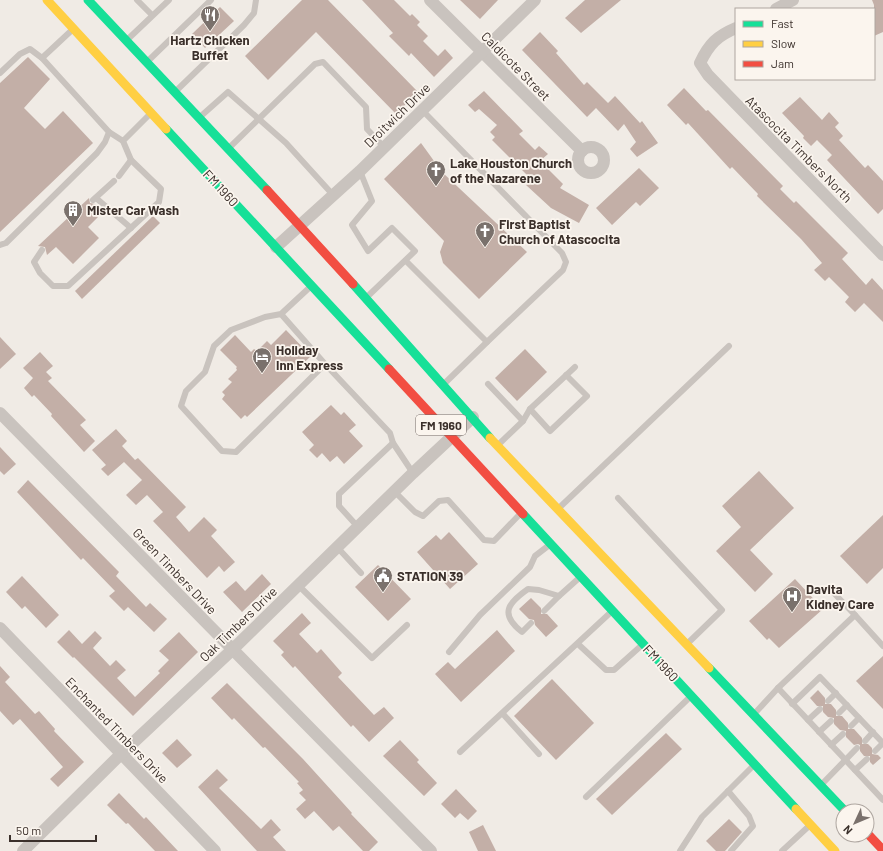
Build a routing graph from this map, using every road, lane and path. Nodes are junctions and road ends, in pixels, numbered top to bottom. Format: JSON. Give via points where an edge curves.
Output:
{"nodes":[{"id":1,"x":47,"y":0,"type":"edge"},
{"id":2,"x":138,"y":0,"type":"edge"},
{"id":3,"x":169,"y":0,"type":"edge"},
{"id":4,"x":211,"y":0,"type":"edge"},
{"id":5,"x":256,"y":0,"type":"edge"},
{"id":6,"x":430,"y":0,"type":"edge"},
{"id":7,"x":535,"y":0,"type":"edge"},
{"id":8,"x":793,"y":0,"type":"edge"},
{"id":9,"x":89,"y":1,"type":"edge"},
{"id":10,"x":778,"y":8,"type":"edge"},
{"id":11,"x":152,"y":15,"type":"junction"},
{"id":12,"x":735,"y":28,"type":"edge"},
{"id":13,"x":74,"y":29,"type":"junction"},
{"id":14,"x":126,"y":40,"type":"junction"},
{"id":15,"x":482,"y":52,"type":"junction"},
{"id":16,"x":42,"y":58,"type":"junction"},
{"id":17,"x":146,"y":63,"type":"junction"},
{"id":18,"x":0,"y":73,"type":"edge"},
{"id":19,"x":174,"y":92,"type":"junction"},
{"id":20,"x":422,"y":110,"type":"junction"},
{"id":21,"x":151,"y":112,"type":"junction"},
{"id":22,"x":199,"y":118,"type":"junction"},
{"id":23,"x":258,"y":119,"type":"junction"},
{"id":24,"x":109,"y":132,"type":"junction"},
{"id":25,"x":123,"y":141,"type":"junction"},
{"id":26,"x":384,"y":147,"type":"junction"},
{"id":27,"x":228,"y":148,"type":"junction"},
{"id":28,"x":582,"y":151,"type":"dead end"},
{"id":29,"x":131,"y":160,"type":"junction"},
{"id":30,"x":360,"y":171,"type":"junction"},
{"id":31,"x":119,"y":176,"type":"dead end"},
{"id":32,"x":114,"y":181,"type":"dead end"},
{"id":33,"x":334,"y":196,"type":"junction"},
{"id":34,"x":300,"y":226,"type":"junction"},
{"id":35,"x":131,"y":228,"type":"junction"},
{"id":36,"x":0,"y":245,"type":"edge"},
{"id":37,"x":276,"y":247,"type":"junction"},
{"id":38,"x":42,"y":250,"type":"dead end"},
{"id":39,"x":883,"y":255,"type":"edge"},
{"id":40,"x":406,"y":261,"type":"junction"},
{"id":41,"x":311,"y":285,"type":"junction"},
{"id":42,"x":365,"y":298,"type":"junction"},
{"id":43,"x":281,"y":314,"type":"junction"},
{"id":44,"x":487,"y":342,"type":"junction"},
{"id":45,"x":729,"y":346,"type":"dead end"},
{"id":46,"x":325,"y":364,"type":"junction"},
{"id":47,"x":575,"y":367,"type":"dead end"},
{"id":48,"x":566,"y":375,"type":"junction"},
{"id":49,"x":444,"y":384,"type":"junction"},
{"id":50,"x":488,"y":384,"type":"dead end"},
{"id":51,"x":530,"y":409,"type":"junction"},
{"id":52,"x":0,"y":413,"type":"edge"},
{"id":53,"x":473,"y":417,"type":"junction"},
{"id":54,"x":523,"y":421,"type":"junction"},
{"id":55,"x":452,"y":437,"type":"junction"},
{"id":56,"x":393,"y":443,"type":"junction"},
{"id":57,"x":497,"y":445,"type":"junction"},
{"id":58,"x":413,"y":473,"type":"junction"},
{"id":59,"x":394,"y":491,"type":"junction"},
{"id":60,"x":618,"y":498,"type":"dead end"},
{"id":61,"x":558,"y":509,"type":"junction"},
{"id":62,"x":522,"y":512,"type":"junction"},
{"id":63,"x":358,"y":526,"type":"junction"},
{"id":64,"x":551,"y":544,"type":"junction"},
{"id":65,"x":337,"y":548,"type":"junction"},
{"id":66,"x":361,"y":573,"type":"dead end"},
{"id":67,"x":581,"y":576,"type":"junction"},
{"id":68,"x":298,"y":585,"type":"junction"},
{"id":69,"x":830,"y":588,"type":"dead end"},
{"id":70,"x":560,"y":596,"type":"junction"},
{"id":71,"x":612,"y":610,"type":"junction"},
{"id":72,"x":544,"y":611,"type":"dead end"},
{"id":73,"x":855,"y":615,"type":"junction"},
{"id":74,"x":531,"y":623,"type":"dead end"},
{"id":75,"x":407,"y":625,"type":"dead end"},
{"id":76,"x":0,"y":628,"type":"edge"},
{"id":77,"x":578,"y":644,"type":"junction"},
{"id":78,"x":644,"y":644,"type":"junction"},
{"id":79,"x":686,"y":645,"type":"junction"},
{"id":80,"x":883,"y":646,"type":"edge"},
{"id":81,"x":232,"y":650,"type":"junction"},
{"id":82,"x":449,"y":652,"type":"dead end"},
{"id":83,"x":778,"y":688,"type":"junction"},
{"id":84,"x":836,"y":693,"type":"junction"},
{"id":85,"x":691,"y":696,"type":"junction"},
{"id":86,"x":828,"y":701,"type":"dead end"},
{"id":87,"x":792,"y":704,"type":"junction"},
{"id":88,"x":848,"y":705,"type":"junction"},
{"id":89,"x":820,"y":709,"type":"dead end"},
{"id":90,"x":839,"y":713,"type":"dead end"},
{"id":91,"x":503,"y":714,"type":"junction"},
{"id":92,"x":754,"y":715,"type":"junction"},
{"id":93,"x":859,"y":718,"type":"junction"},
{"id":94,"x":808,"y":720,"type":"junction"},
{"id":95,"x":831,"y":721,"type":"dead end"},
{"id":96,"x":851,"y":726,"type":"dead end"},
{"id":97,"x":819,"y":732,"type":"junction"},
{"id":98,"x":873,"y":732,"type":"junction"},
{"id":99,"x":843,"y":734,"type":"dead end"},
{"id":100,"x":865,"y":741,"type":"dead end"},
{"id":101,"x":883,"y":743,"type":"edge"},
{"id":102,"x":831,"y":745,"type":"junction"},
{"id":103,"x":857,"y":748,"type":"dead end"},
{"id":104,"x":875,"y":751,"type":"dead end"},
{"id":105,"x":460,"y":752,"type":"dead end"},
{"id":106,"x":121,"y":754,"type":"junction"},
{"id":107,"x":539,"y":754,"type":"dead end"},
{"id":108,"x":867,"y":759,"type":"dead end"},
{"id":109,"x":845,"y":760,"type":"junction"},
{"id":110,"x":755,"y":765,"type":"junction"},
{"id":111,"x":855,"y":770,"type":"junction"},
{"id":112,"x":821,"y":786,"type":"junction"},
{"id":113,"x":728,"y":791,"type":"junction"},
{"id":114,"x":586,"y":797,"type":"dead end"},
{"id":115,"x":883,"y":800,"type":"edge"},
{"id":116,"x":837,"y":803,"type":"edge"},
{"id":117,"x":810,"y":825,"type":"junction"},
{"id":118,"x":875,"y":842,"type":"edge"},
{"id":119,"x":682,"y":849,"type":"edge"},
{"id":120,"x":883,"y":850,"type":"edge"},
{"id":121,"x":23,"y":851,"type":"edge"},
{"id":122,"x":215,"y":851,"type":"edge"},
{"id":123,"x":431,"y":851,"type":"edge"},
{"id":124,"x":688,"y":851,"type":"edge"},
{"id":125,"x":731,"y":851,"type":"edge"},
{"id":126,"x":782,"y":851,"type":"edge"},
{"id":127,"x":834,"y":851,"type":"edge"}],
"edges":[{"from":1,"to":13,"type":"main road","name":"FM 1960","number":"FM 1960"},
{"from":2,"to":11,"type":"lane"},
{"from":3,"to":11,"type":"lane"},
{"from":4,"to":17,"type":"lane"},
{"from":5,"to":19,"type":"lane","via":[[254,13],[244,25]]},
{"from":6,"to":15,"type":"street","name":"Caldicote Street"},
{"from":7,"to":15,"type":"street","name":"Droitwich Drive"},
{"from":8,"to":10,"type":"street"},
{"from":9,"to":14,"type":"main road","name":"FM 1960","number":"FM 1960"},
{"from":11,"to":14,"type":"lane"},
{"from":12,"to":39,"type":"street","name":"Atascocita Timbers North","via":[[707,47],[700,63],[708,75]]},
{"from":13,"to":16,"type":"lane"},
{"from":13,"to":21,"type":"main road","name":"FM 1960","number":"FM 1960"},
{"from":14,"to":17,"type":"main road","name":"FM 1960","number":"FM 1960"},
{"from":15,"to":20,"type":"street","name":"Droitwich Drive"},
{"from":15,"to":28,"type":"street","name":"Caldicote Street"},
{"from":16,"to":18,"type":"lane","via":[[30,49],[20,54]]},
{"from":16,"to":24,"type":"lane"},
{"from":17,"to":19,"type":"main road","name":"FM 1960","number":"FM 1960"},
{"from":19,"to":22,"type":"main road","name":"FM 1960","number":"FM 1960"},
{"from":20,"to":26,"type":"street","name":"Droitwich Drive"},
{"from":20,"to":44,"type":"lane","via":[[562,253],[566,262],[563,270]]},
{"from":21,"to":25,"type":"lane"},
{"from":21,"to":37,"type":"main road","name":"FM 1960","number":"FM 1960"},
{"from":22,"to":23,"type":"lane","via":[[228,92]]},
{"from":22,"to":27,"type":"main road","name":"FM 1960","number":"FM 1960"},
{"from":23,"to":26,"type":"lane","via":[[315,64],[323,62],[366,106],[367,129]]},
{"from":23,"to":27,"type":"lane"},
{"from":23,"to":33,"type":"lane","via":[[286,143]]},
{"from":24,"to":25,"type":"lane"},
{"from":24,"to":36,"type":"lane","via":[[97,153],[6,243]]},
{"from":25,"to":29,"type":"lane"},
{"from":26,"to":30,"type":"street","name":"Droitwich Drive"},
{"from":27,"to":34,"type":"main road","name":"FM 1960","number":"FM 1960"},
{"from":29,"to":31,"type":"lane"},
{"from":29,"to":35,"type":"lane","via":[[161,189],[159,202]]},
{"from":30,"to":33,"type":"street","name":"Droitwich Drive"},
{"from":30,"to":40,"type":"lane","via":[[372,201],[352,225],[368,252],[392,228],[415,251]]},
{"from":32,"to":35,"type":"lane","via":[[94,200]]},
{"from":33,"to":34,"type":"street","name":"Droitwich Drive"},
{"from":34,"to":37,"type":"street","name":"Droitwich Drive"},
{"from":34,"to":42,"type":"main road","name":"FM 1960","number":"FM 1960"},
{"from":35,"to":38,"type":"lane","via":[[68,286],[53,286],[40,273],[34,262]]},
{"from":37,"to":41,"type":"main road","name":"FM 1960","number":"FM 1960"},
{"from":40,"to":42,"type":"lane"},
{"from":40,"to":44,"type":"lane"},
{"from":41,"to":43,"type":"lane"},
{"from":41,"to":55,"type":"main road","name":"FM 1960","number":"FM 1960"},
{"from":42,"to":49,"type":"main road","name":"FM 1960","number":"FM 1960"},
{"from":43,"to":46,"type":"lane"},
{"from":43,"to":46,"type":"lane","via":[[265,317],[231,330],[214,346],[205,372],[186,391],[181,406],[222,451],[236,452]]},
{"from":44,"to":49,"type":"lane"},
{"from":45,"to":61,"type":"lane"},
{"from":46,"to":56,"type":"lane","via":[[390,432]]},
{"from":47,"to":48,"type":"lane"},
{"from":48,"to":51,"type":"lane"},
{"from":48,"to":51,"type":"lane","via":[[587,396],[550,431]]},
{"from":49,"to":53,"type":"main road","name":"FM 1960","number":"FM 1960"},
{"from":50,"to":54,"type":"lane"},
{"from":51,"to":54,"type":"lane"},
{"from":52,"to":81,"type":"street","name":"Green Timbers Drive"},
{"from":53,"to":55,"type":"street","name":"Oak Timbers Drive"},
{"from":53,"to":57,"type":"main road","name":"FM 1960","number":"FM 1960"},
{"from":54,"to":57,"type":"lane"},
{"from":55,"to":58,"type":"street","name":"Oak Timbers Drive"},
{"from":55,"to":62,"type":"main road","name":"FM 1960","number":"FM 1960"},
{"from":56,"to":58,"type":"lane"},
{"from":56,"to":63,"type":"lane","via":[[339,494],[339,506]]},
{"from":57,"to":61,"type":"main road","name":"FM 1960","number":"FM 1960"},
{"from":58,"to":59,"type":"street","name":"Oak Timbers Drive"},
{"from":59,"to":62,"type":"lane","via":[[415,512],[424,516],[440,501],[448,500],[484,540],[494,541]]},
{"from":59,"to":63,"type":"street","name":"Oak Timbers Drive"},
{"from":60,"to":79,"type":"lane","via":[[722,610]]},
{"from":61,"to":79,"type":"main road","name":"FM 1960","number":"FM 1960"},
{"from":62,"to":64,"type":"main road","name":"FM 1960","number":"FM 1960"},
{"from":63,"to":65,"type":"street","name":"Oak Timbers Drive"},
{"from":64,"to":67,"type":"main road","name":"FM 1960","number":"FM 1960"},
{"from":64,"to":82,"type":"lane","via":[[535,556],[530,567],[480,615]]},
{"from":65,"to":66,"type":"lane"},
{"from":65,"to":68,"type":"street","name":"Oak Timbers Drive"},
{"from":67,"to":70,"type":"lane"},
{"from":67,"to":71,"type":"main road","name":"FM 1960","number":"FM 1960"},
{"from":68,"to":75,"type":"lane","via":[[372,658]]},
{"from":68,"to":81,"type":"street","name":"Oak Timbers Drive"},
{"from":69,"to":73,"type":"lane"},
{"from":70,"to":72,"type":"lane"},
{"from":70,"to":74,"type":"lane","via":[[528,589],[512,602],[508,616],[514,625],[522,632]]},
{"from":71,"to":77,"type":"lane"},
{"from":71,"to":78,"type":"main road","name":"FM 1960","number":"FM 1960"},
{"from":73,"to":80,"type":"lane"},
{"from":73,"to":83,"type":"lane"},
{"from":76,"to":106,"type":"street","name":"Enchanted Timbers Drive"},
{"from":77,"to":78,"type":"lane","via":[[606,670],[614,670]]},
{"from":77,"to":91,"type":"lane"},
{"from":78,"to":85,"type":"main road","name":"FM 1960","number":"FM 1960"},
{"from":79,"to":92,"type":"main road","name":"FM 1960","number":"FM 1960"},
{"from":81,"to":106,"type":"street","name":"Oak Timbers Drive"},
{"from":81,"to":123,"type":"street","name":"Green Timbers Drive"},
{"from":83,"to":87,"type":"lane"},
{"from":83,"to":92,"type":"lane"},
{"from":84,"to":86,"type":"lane"},
{"from":84,"to":87,"type":"lane","via":[[820,677]]},
{"from":84,"to":88,"type":"lane"},
{"from":85,"to":110,"type":"main road","name":"FM 1960","number":"FM 1960"},
{"from":85,"to":114,"type":"lane"},
{"from":87,"to":94,"type":"lane"},
{"from":88,"to":90,"type":"lane"},
{"from":88,"to":93,"type":"lane"},
{"from":89,"to":94,"type":"lane"},
{"from":91,"to":105,"type":"lane"},
{"from":91,"to":107,"type":"lane"},
{"from":92,"to":112,"type":"main road","name":"FM 1960","number":"FM 1960"},
{"from":93,"to":96,"type":"lane"},
{"from":93,"to":98,"type":"lane"},
{"from":94,"to":97,"type":"lane"},
{"from":95,"to":97,"type":"lane"},
{"from":97,"to":102,"type":"lane"},
{"from":98,"to":100,"type":"lane"},
{"from":98,"to":101,"type":"lane"},
{"from":99,"to":102,"type":"lane"},
{"from":101,"to":104,"type":"lane"},
{"from":102,"to":109,"type":"lane"},
{"from":103,"to":109,"type":"lane"},
{"from":106,"to":121,"type":"street","name":"Oak Timbers Drive"},
{"from":106,"to":122,"type":"street","name":"Enchanted Timbers Drive"},
{"from":108,"to":111,"type":"lane"},
{"from":109,"to":111,"type":"lane"},
{"from":109,"to":112,"type":"lane"},
{"from":110,"to":113,"type":"lane"},
{"from":110,"to":117,"type":"main road","name":"FM 1960","number":"FM 1960"},
{"from":111,"to":115,"type":"lane"},
{"from":112,"to":116,"type":"main road","name":"FM 1960","number":"FM 1960"},
{"from":113,"to":119,"type":"lane","via":[[702,817]]},
{"from":113,"to":125,"type":"lane","via":[[749,816],[753,826]]},
{"from":117,"to":126,"type":"lane"},
{"from":117,"to":127,"type":"main road","name":"FM 1960","number":"FM 1960"},
{"from":118,"to":120,"type":"main road"},
{"from":119,"to":124,"type":"lane"}]}
